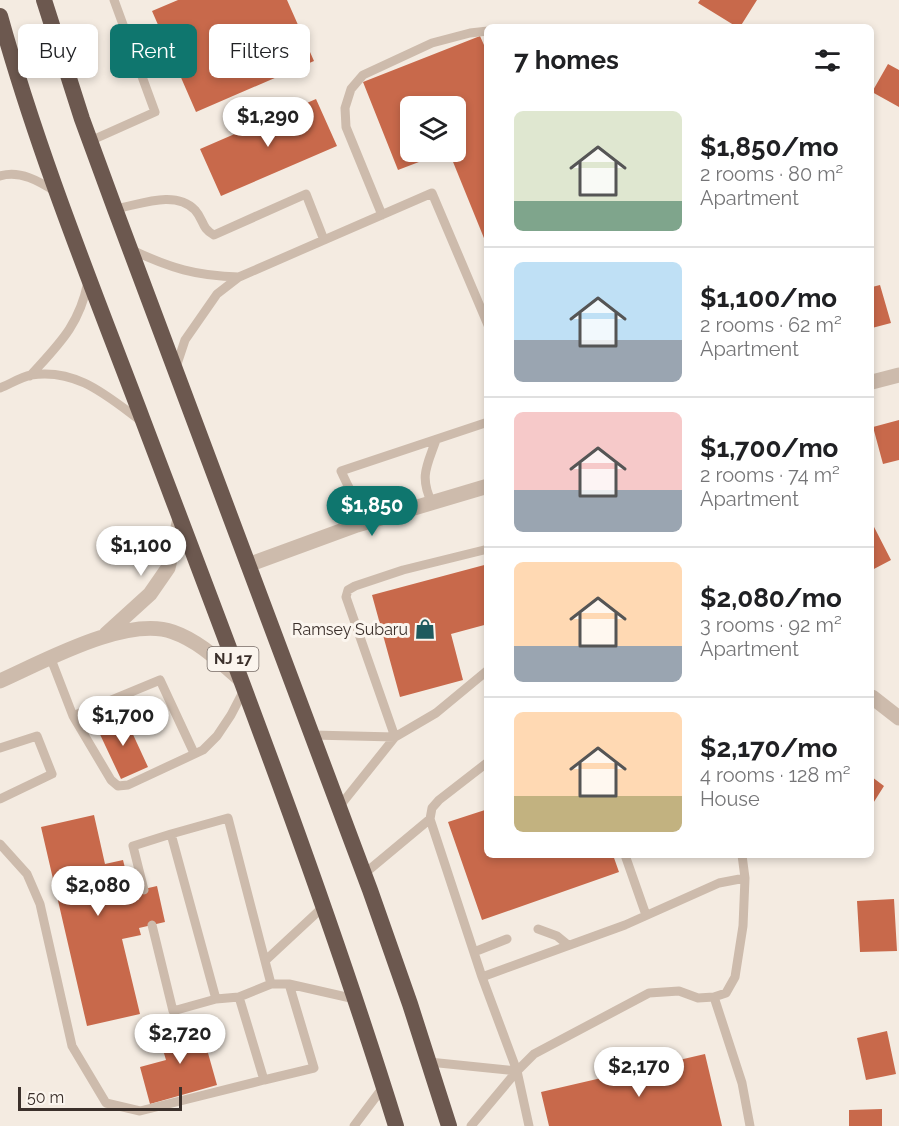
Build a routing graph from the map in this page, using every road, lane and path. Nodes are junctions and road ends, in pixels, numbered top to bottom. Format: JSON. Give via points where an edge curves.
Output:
{"nodes":[{"id":1,"x":44,"y":0,"type":"edge"},
{"id":2,"x":114,"y":0,"type":"edge"},
{"id":3,"x":0,"y":16,"type":"edge"},
{"id":4,"x":484,"y":31,"type":"edge"},
{"id":5,"x":90,"y":141,"type":"junction"},
{"id":6,"x":0,"y":176,"type":"edge"},
{"id":7,"x":59,"y":195,"type":"junction"},
{"id":8,"x":115,"y":209,"type":"junction"},
{"id":9,"x":382,"y":215,"type":"junction"},
{"id":10,"x":324,"y":240,"type":"junction"},
{"id":11,"x":129,"y":249,"type":"junction"},
{"id":12,"x":89,"y":277,"type":"junction"},
{"id":13,"x":239,"y":277,"type":"junction"},
{"id":14,"x":484,"y":316,"type":"edge"},
{"id":15,"x":175,"y":370,"type":"junction"},
{"id":16,"x":30,"y":375,"type":"junction"},
{"id":17,"x":899,"y":375,"type":"edge"},
{"id":18,"x":874,"y":381,"type":"edge"},
{"id":19,"x":0,"y":388,"type":"edge"},
{"id":20,"x":144,"y":423,"type":"junction"},
{"id":21,"x":484,"y":423,"type":"edge"},
{"id":22,"x":436,"y":440,"type":"junction"},
{"id":23,"x":484,"y":487,"type":"edge"},
{"id":24,"x":432,"y":503,"type":"junction"},
{"id":25,"x":381,"y":518,"type":"junction"},
{"id":26,"x":180,"y":519,"type":"junction"},
{"id":27,"x":484,"y":550,"type":"edge"},
{"id":28,"x":248,"y":565,"type":"junction"},
{"id":29,"x":104,"y":636,"type":"junction"},
{"id":30,"x":51,"y":658,"type":"junction"},
{"id":31,"x":484,"y":673,"type":"edge"},
{"id":32,"x":0,"y":681,"type":"edge"},
{"id":33,"x":242,"y":684,"type":"junction"},
{"id":34,"x":874,"y":699,"type":"edge"},
{"id":35,"x":72,"y":716,"type":"junction"},
{"id":36,"x":899,"y":718,"type":"edge"},
{"id":37,"x":312,"y":735,"type":"junction"},
{"id":38,"x":394,"y":738,"type":"junction"},
{"id":39,"x":0,"y":748,"type":"edge"},
{"id":40,"x":194,"y":753,"type":"junction"},
{"id":41,"x":484,"y":765,"type":"edge"},
{"id":42,"x":0,"y":799,"type":"edge"},
{"id":43,"x":339,"y":807,"type":"junction"},
{"id":44,"x":430,"y":819,"type":"junction"},
{"id":45,"x":171,"y":834,"type":"junction"},
{"id":46,"x":0,"y":844,"type":"edge"},
{"id":47,"x":627,"y":858,"type":"edge"},
{"id":48,"x":742,"y":858,"type":"edge"},
{"id":49,"x":364,"y":874,"type":"junction"},
{"id":50,"x":745,"y":878,"type":"junction"},
{"id":51,"x":144,"y":890,"type":"dead end"},
{"id":52,"x":323,"y":907,"type":"junction"},
{"id":53,"x":646,"y":915,"type":"junction"},
{"id":54,"x":152,"y":925,"type":"dead end"},
{"id":55,"x":538,"y":929,"type":"dead end"},
{"id":56,"x":507,"y":939,"type":"dead end"},
{"id":57,"x":568,"y":945,"type":"junction"},
{"id":58,"x":474,"y":952,"type":"junction"},
{"id":59,"x":266,"y":960,"type":"junction"},
{"id":60,"x":482,"y":977,"type":"junction"},
{"id":61,"x":271,"y":984,"type":"junction"},
{"id":62,"x":289,"y":984,"type":"junction"},
{"id":63,"x":240,"y":997,"type":"junction"},
{"id":64,"x":714,"y":997,"type":"junction"},
{"id":65,"x":216,"y":999,"type":"junction"},
{"id":66,"x":355,"y":999,"type":"junction"},
{"id":67,"x":429,"y":1062,"type":"junction"},
{"id":68,"x":516,"y":1071,"type":"junction"},
{"id":69,"x":264,"y":1080,"type":"junction"},
{"id":70,"x":384,"y":1086,"type":"junction"},
{"id":71,"x":354,"y":1126,"type":"edge"},
{"id":72,"x":396,"y":1126,"type":"edge"},
{"id":73,"x":449,"y":1126,"type":"edge"},
{"id":74,"x":471,"y":1126,"type":"edge"},
{"id":75,"x":529,"y":1126,"type":"edge"},
{"id":76,"x":750,"y":1126,"type":"edge"}],
"edges":[{"from":1,"to":5,"type":"highway","number":"NJ 17"},
{"from":2,"to":5,"type":"lane","via":[[155,112]]},
{"from":3,"to":7,"type":"highway","number":"NJ 17"},
{"from":4,"to":9,"type":"lane","via":[[432,43],[363,75],[351,89],[345,108],[346,127]]},
{"from":5,"to":8,"type":"highway","number":"NJ 17"},
{"from":6,"to":7,"type":"lane","via":[[20,174]]},
{"from":7,"to":12,"type":"highway","number":"NJ 17"},
{"from":8,"to":10,"type":"lane","via":[[170,199],[183,201],[214,235],[306,194]]},
{"from":8,"to":11,"type":"highway","number":"NJ 17"},
{"from":9,"to":10,"type":"lane"},
{"from":9,"to":14,"type":"lane","via":[[432,193]]},
{"from":10,"to":13,"type":"lane"},
{"from":11,"to":13,"type":"lane","via":[[182,270],[210,277]]},
{"from":11,"to":15,"type":"highway","number":"NJ 17"},
{"from":12,"to":16,"type":"lane","via":[[73,326]]},
{"from":12,"to":20,"type":"highway","number":"NJ 17"},
{"from":13,"to":15,"type":"lane","via":[[217,294],[185,340]]},
{"from":15,"to":28,"type":"highway","number":"NJ 17"},
{"from":16,"to":19,"type":"lane"},
{"from":16,"to":20,"type":"lane","via":[[77,379],[98,389]]},
{"from":17,"to":18,"type":"street"},
{"from":20,"to":26,"type":"highway","number":"NJ 17"},
{"from":21,"to":22,"type":"lane"},
{"from":22,"to":24,"type":"lane","via":[[426,469],[425,487]]},
{"from":22,"to":25,"type":"lane","via":[[341,471],[363,508]]},
{"from":23,"to":24,"type":"street"},
{"from":24,"to":25,"type":"street"},
{"from":25,"to":28,"type":"street"},
{"from":26,"to":29,"type":"street","via":[[168,568],[150,594]]},
{"from":26,"to":33,"type":"highway","number":"NJ 17"},
{"from":27,"to":38,"type":"lane","via":[[403,570],[348,590],[346,597]]},
{"from":28,"to":37,"type":"highway","number":"NJ 17"},
{"from":29,"to":30,"type":"street"},
{"from":29,"to":33,"type":"street","via":[[139,628],[174,632],[201,645]]},
{"from":30,"to":32,"type":"street"},
{"from":30,"to":35,"type":"lane"},
{"from":31,"to":38,"type":"lane","via":[[436,713]]},
{"from":33,"to":40,"type":"lane","via":[[231,715],[217,736]]},
{"from":33,"to":52,"type":"highway","number":"NJ 17"},
{"from":34,"to":36,"type":"street"},
{"from":35,"to":40,"type":"lane","via":[[118,786],[128,785]]},
{"from":35,"to":40,"type":"lane","via":[[160,680]]},
{"from":37,"to":38,"type":"lane"},
{"from":37,"to":43,"type":"highway","number":"NJ 17"},
{"from":38,"to":43,"type":"lane"},
{"from":39,"to":42,"type":"lane","via":[[37,736],[52,774]]},
{"from":41,"to":44,"type":"lane","via":[[439,800]]},
{"from":43,"to":49,"type":"highway","number":"NJ 17"},
{"from":44,"to":49,"type":"lane"},
{"from":44,"to":58,"type":"lane"},
{"from":45,"to":51,"type":"lane","via":[[133,846]]},
{"from":45,"to":59,"type":"lane","via":[[228,818]]},
{"from":45,"to":65,"type":"lane"},
{"from":46,"to":69,"type":"lane","via":[[27,874],[40,904],[72,1046],[106,1103],[140,1112]]},
{"from":47,"to":53,"type":"lane"},
{"from":48,"to":50,"type":"lane"},
{"from":49,"to":67,"type":"highway","number":"NJ 17"},
{"from":50,"to":53,"type":"lane","via":[[719,883]]},
{"from":50,"to":64,"type":"lane","via":[[735,977],[726,993]]},
{"from":52,"to":59,"type":"lane"},
{"from":52,"to":66,"type":"highway","number":"NJ 17"},
{"from":53,"to":57,"type":"lane"},
{"from":54,"to":65,"type":"lane","via":[[173,1011]]},
{"from":55,"to":57,"type":"lane"},
{"from":56,"to":58,"type":"lane"},
{"from":57,"to":60,"type":"lane"},
{"from":58,"to":60,"type":"lane"},
{"from":59,"to":61,"type":"lane"},
{"from":60,"to":68,"type":"lane"},
{"from":61,"to":62,"type":"lane"},
{"from":61,"to":63,"type":"lane"},
{"from":62,"to":66,"type":"lane"},
{"from":62,"to":69,"type":"lane","via":[[314,1068]]},
{"from":63,"to":65,"type":"lane"},
{"from":63,"to":69,"type":"lane"},
{"from":64,"to":68,"type":"lane","via":[[699,998],[679,991],[649,993],[534,1054]]},
{"from":64,"to":76,"type":"lane","via":[[742,1083]]},
{"from":66,"to":70,"type":"highway","number":"NJ 17"},
{"from":67,"to":68,"type":"lane"},
{"from":67,"to":73,"type":"highway","number":"NJ 17"},
{"from":68,"to":74,"type":"lane"},
{"from":68,"to":75,"type":"lane"},
{"from":70,"to":71,"type":"lane"},
{"from":70,"to":72,"type":"highway","number":"NJ 17"}]}
